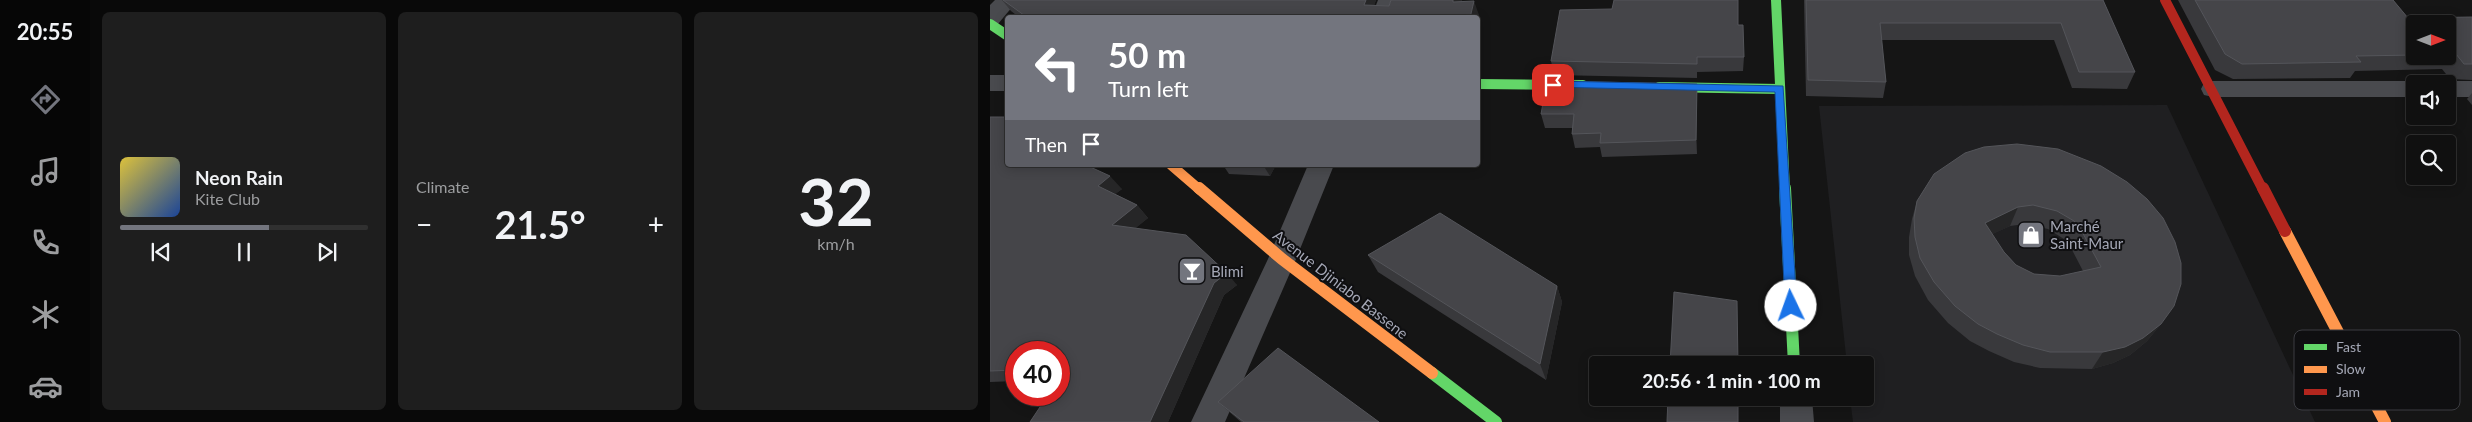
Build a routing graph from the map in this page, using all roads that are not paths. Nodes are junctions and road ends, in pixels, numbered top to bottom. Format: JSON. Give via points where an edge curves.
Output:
{"nodes":[{"id":1,"x":1007,"y":0,"type":"edge"},
{"id":2,"x":1389,"y":0,"type":"edge"},
{"id":3,"x":1776,"y":0,"type":"edge"},
{"id":4,"x":2165,"y":0,"type":"edge"},
{"id":5,"x":1383,"y":15,"type":"edge"},
{"id":6,"x":990,"y":19,"type":"edge"},
{"id":7,"x":990,"y":24,"type":"edge"},
{"id":8,"x":1005,"y":34,"type":"edge"},
{"id":9,"x":990,"y":83,"type":"edge"},
{"id":10,"x":1005,"y":83,"type":"edge"},
{"id":11,"x":1480,"y":84,"type":"edge"},
{"id":12,"x":1594,"y":86,"type":"edge"},
{"id":13,"x":1643,"y":86,"type":"edge"},
{"id":14,"x":2472,"y":88,"type":"edge"},
{"id":15,"x":1780,"y":89,"type":"junction"},
{"id":16,"x":2213,"y":89,"type":"junction"},
{"id":17,"x":2406,"y":89,"type":"edge"},
{"id":18,"x":2456,"y":89,"type":"edge"},
{"id":19,"x":1173,"y":167,"type":"edge"},
{"id":20,"x":1320,"y":167,"type":"edge"},
{"id":21,"x":1282,"y":259,"type":"junction"},
{"id":22,"x":2337,"y":330,"type":"edge"},
{"id":23,"x":1794,"y":356,"type":"edge"},
{"id":24,"x":1796,"y":406,"type":"edge"},
{"id":25,"x":2379,"y":410,"type":"edge"},
{"id":26,"x":1208,"y":422,"type":"edge"},
{"id":27,"x":1496,"y":422,"type":"edge"},
{"id":28,"x":1797,"y":422,"type":"edge"},
{"id":29,"x":2385,"y":422,"type":"edge"}],
"edges":[{"from":1,"to":6,"type":"street"},
{"from":2,"to":5,"type":"street"},
{"from":3,"to":15,"type":"street"},
{"from":4,"to":16,"type":"street"},
{"from":7,"to":8,"type":"street"},
{"from":9,"to":10,"type":"street"},
{"from":11,"to":12,"type":"street"},
{"from":13,"to":15,"type":"street"},
{"from":14,"to":18,"type":"street"},
{"from":15,"to":23,"type":"street"},
{"from":16,"to":17,"type":"street"},
{"from":16,"to":22,"type":"street"},
{"from":19,"to":21,"type":"street","name":"Avenue Djiniabo Bassene"},
{"from":20,"to":21,"type":"street"},
{"from":21,"to":26,"type":"street"},
{"from":21,"to":27,"type":"street","name":"Avenue Djiniabo Bassene"},
{"from":24,"to":28,"type":"street"},
{"from":25,"to":29,"type":"street"}]}
